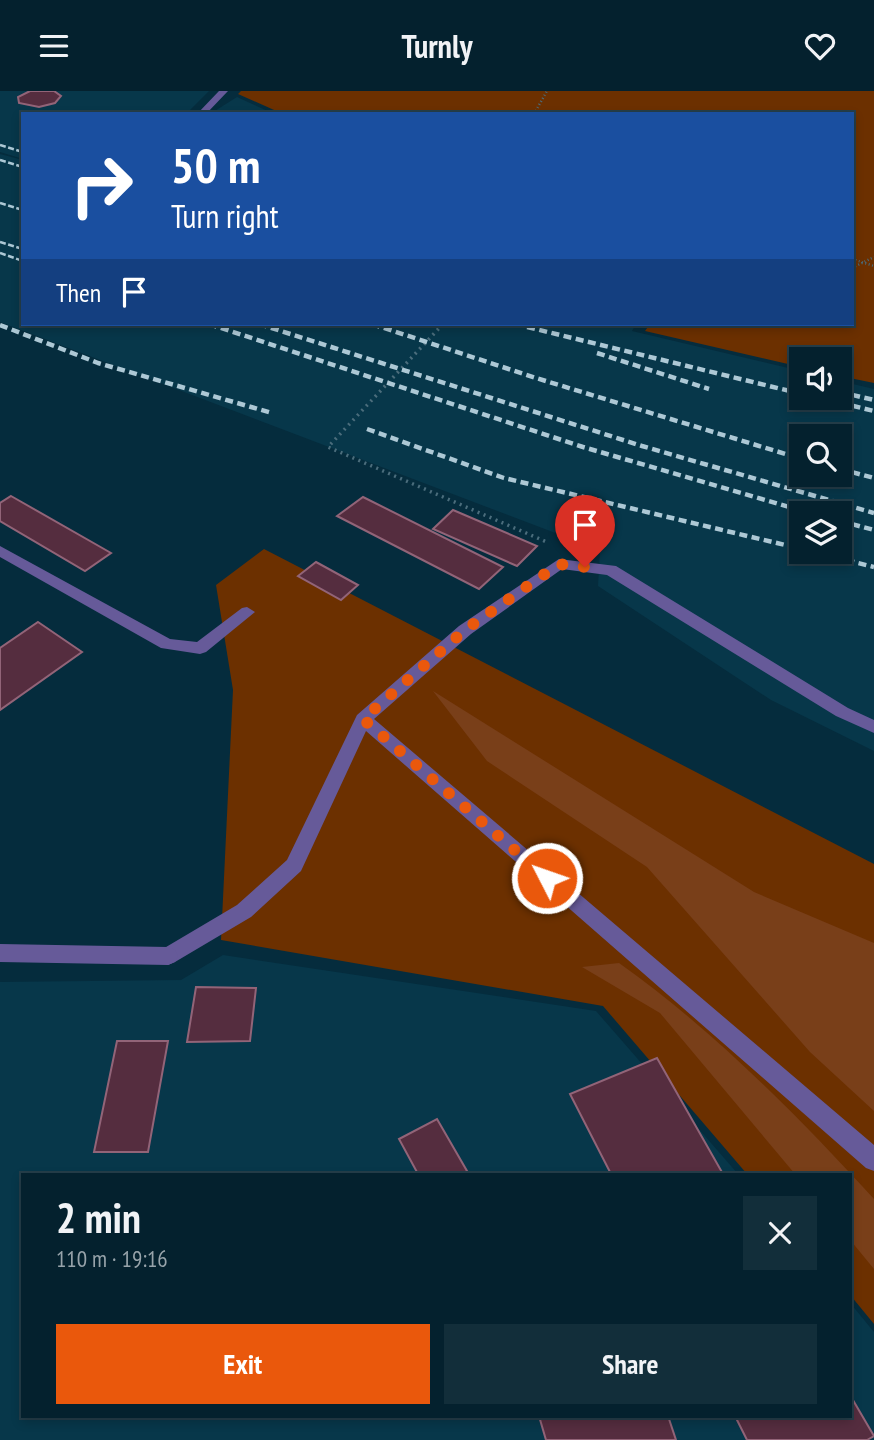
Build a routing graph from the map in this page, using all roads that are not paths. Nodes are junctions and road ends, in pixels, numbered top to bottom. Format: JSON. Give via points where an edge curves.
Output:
{"nodes":[{"id":1,"x":224,"y":91,"type":"edge"},
{"id":2,"x":203,"y":112,"type":"edge"},
{"id":3,"x":0,"y":551,"type":"edge"},
{"id":4,"x":247,"y":612,"type":"dead end"},
{"id":5,"x":363,"y":719,"type":"junction"},
{"id":6,"x":874,"y":727,"type":"edge"},
{"id":7,"x":0,"y":953,"type":"edge"},
{"id":8,"x":874,"y":1160,"type":"edge"}],
"edges":[{"from":1,"to":2,"type":"street"},
{"from":3,"to":4,"type":"street","via":[[167,644],[200,648]]},
{"from":5,"to":6,"type":"street","via":[[465,630],[559,564],[611,570],[842,712]]},
{"from":5,"to":7,"type":"street","via":[[294,865],[244,911],[168,956]]},
{"from":5,"to":8,"type":"street"}]}
